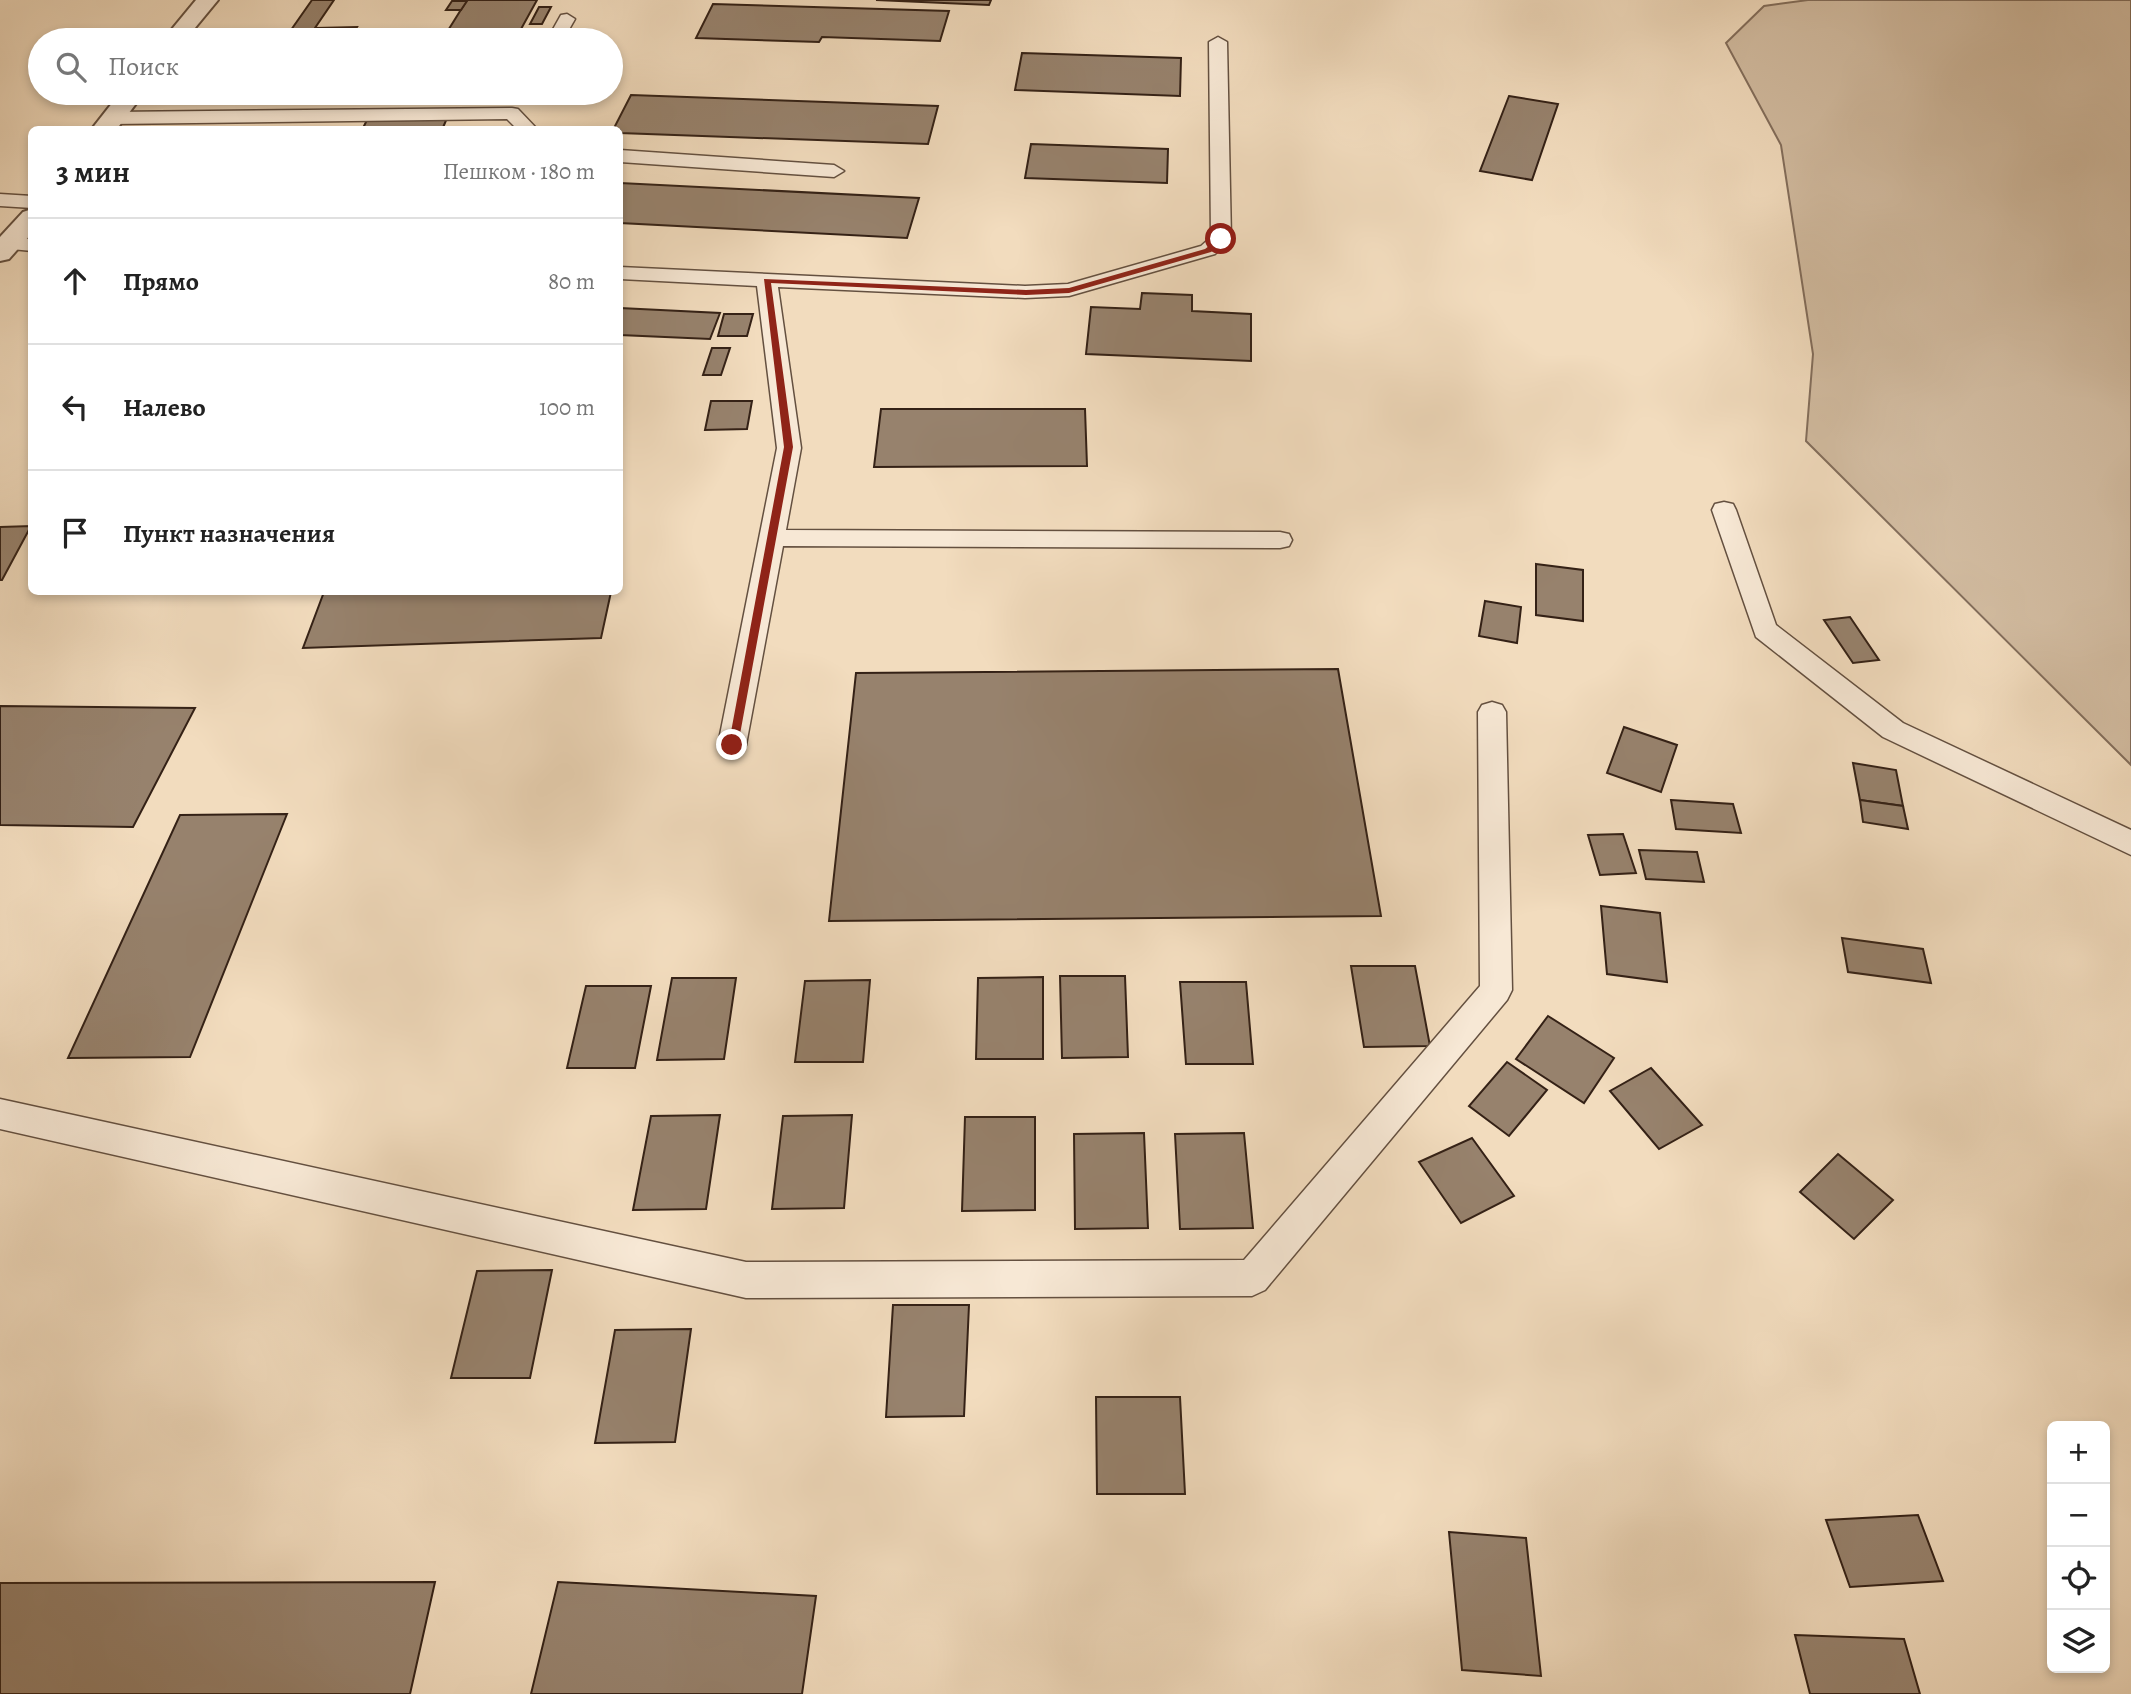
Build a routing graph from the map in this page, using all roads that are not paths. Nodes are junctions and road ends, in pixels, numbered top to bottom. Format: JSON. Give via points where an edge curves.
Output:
{"nodes":[{"id":1,"x":207,"y":0,"type":"edge"},
{"id":2,"x":567,"y":19,"type":"dead end"},
{"id":3,"x":184,"y":28,"type":"edge"},
{"id":4,"x":562,"y":28,"type":"edge"},
{"id":5,"x":1218,"y":42,"type":"dead end"},
{"id":6,"x":122,"y":105,"type":"edge"},
{"id":7,"x":517,"y":105,"type":"edge"},
{"id":8,"x":512,"y":113,"type":"junction"},
{"id":9,"x":107,"y":124,"type":"edge"},
{"id":10,"x":525,"y":126,"type":"edge"},
{"id":11,"x":623,"y":156,"type":"edge"},
{"id":12,"x":834,"y":171,"type":"dead end"},
{"id":13,"x":0,"y":200,"type":"edge"},
{"id":14,"x":28,"y":202,"type":"edge"},
{"id":15,"x":28,"y":223,"type":"edge"},
{"id":16,"x":13,"y":247,"type":"edge"},
{"id":17,"x":623,"y":274,"type":"edge"},
{"id":18,"x":767,"y":281,"type":"junction"},
{"id":19,"x":1724,"y":510,"type":"dead end"},
{"id":20,"x":772,"y":538,"type":"junction"},
{"id":21,"x":1280,"y":540,"type":"dead end"},
{"id":22,"x":1492,"y":712,"type":"dead end"},
{"id":23,"x":732,"y":745,"type":"dead end"},
{"id":24,"x":2131,"y":843,"type":"edge"},
{"id":25,"x":0,"y":1114,"type":"edge"}],
"edges":[{"from":1,"to":3,"type":"street"},
{"from":2,"to":4,"type":"lane"},
{"from":5,"to":18,"type":"lane","via":[[1221,239],[1208,250],[1069,290]]},
{"from":6,"to":9,"type":"street"},
{"from":7,"to":8,"type":"lane"},
{"from":8,"to":9,"type":"lane"},
{"from":8,"to":10,"type":"lane"},
{"from":11,"to":12,"type":"lane"},
{"from":13,"to":14,"type":"lane"},
{"from":15,"to":16,"type":"street"},
{"from":17,"to":18,"type":"lane"},
{"from":18,"to":20,"type":"lane","via":[[789,447]]},
{"from":19,"to":24,"type":"lane","via":[[1765,630],[1893,730]]},
{"from":20,"to":21,"type":"lane"},
{"from":20,"to":23,"type":"lane"},
{"from":22,"to":25,"type":"lane","via":[[1496,990],[1252,1278],[746,1280]]}]}
